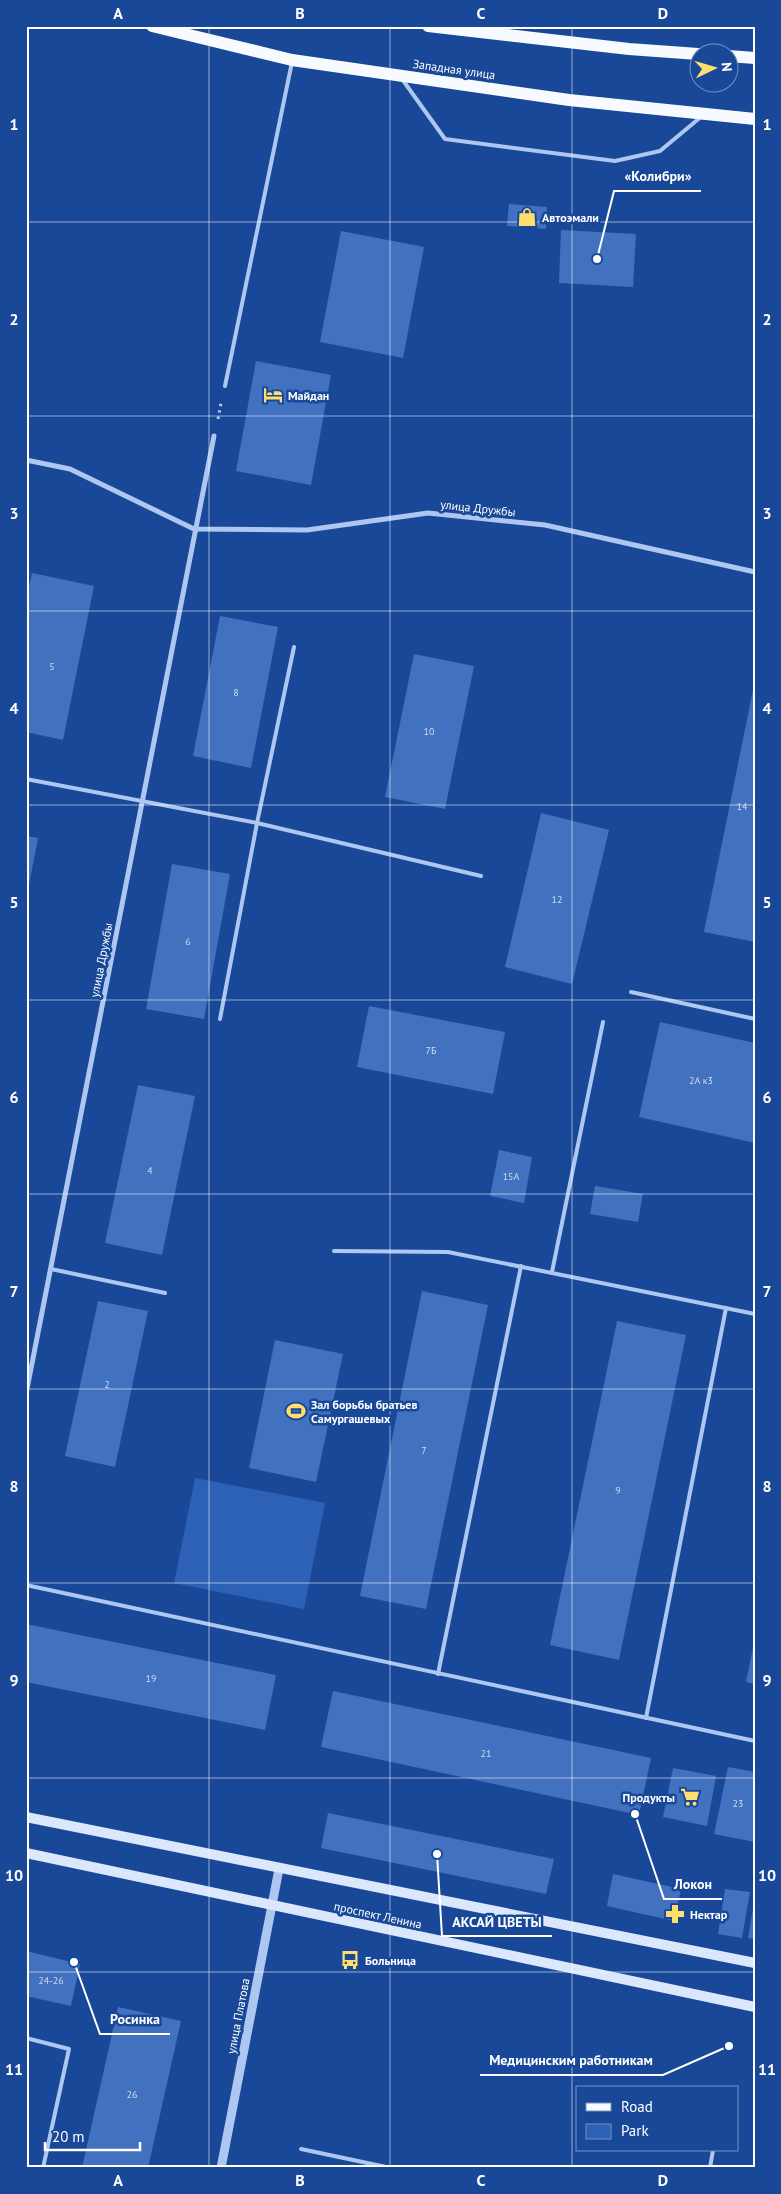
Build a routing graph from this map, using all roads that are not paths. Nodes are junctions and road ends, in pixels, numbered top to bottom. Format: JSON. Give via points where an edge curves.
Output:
{"nodes":[{"id":1,"x":152,"y":26,"type":"edge"},
{"id":2,"x":428,"y":26,"type":"edge"},
{"id":3,"x":484,"y":29,"type":"edge"},
{"id":4,"x":688,"y":53,"type":"edge"},
{"id":5,"x":738,"y":57,"type":"edge"},
{"id":6,"x":755,"y":58,"type":"edge"},
{"id":7,"x":292,"y":60,"type":"junction"},
{"id":8,"x":400,"y":76,"type":"junction"},
{"id":9,"x":705,"y":114,"type":"junction"},
{"id":10,"x":755,"y":118,"type":"edge"},
{"id":11,"x":225,"y":386,"type":"road end"},
{"id":12,"x":214,"y":436,"type":"road end"},
{"id":13,"x":26,"y":460,"type":"edge"},
{"id":14,"x":194,"y":529,"type":"junction"},
{"id":15,"x":755,"y":572,"type":"edge"},
{"id":16,"x":294,"y":647,"type":"dead end"},
{"id":17,"x":26,"y":780,"type":"edge"},
{"id":18,"x":142,"y":801,"type":"junction"},
{"id":19,"x":257,"y":823,"type":"junction"},
{"id":20,"x":481,"y":876,"type":"dead end"},
{"id":21,"x":631,"y":992,"type":"dead end"},
{"id":22,"x":755,"y":1019,"type":"edge"},
{"id":23,"x":220,"y":1020,"type":"dead end"},
{"id":24,"x":603,"y":1022,"type":"dead end"},
{"id":25,"x":334,"y":1251,"type":"dead end"},
{"id":26,"x":521,"y":1266,"type":"junction"},
{"id":27,"x":51,"y":1268,"type":"junction"},
{"id":28,"x":552,"y":1272,"type":"junction"},
{"id":29,"x":165,"y":1293,"type":"dead end"},
{"id":30,"x":726,"y":1308,"type":"junction"},
{"id":31,"x":755,"y":1314,"type":"edge"},
{"id":32,"x":26,"y":1394,"type":"edge"},
{"id":33,"x":26,"y":1585,"type":"edge"},
{"id":34,"x":438,"y":1674,"type":"junction"},
{"id":35,"x":646,"y":1718,"type":"junction"},
{"id":36,"x":755,"y":1741,"type":"edge"},
{"id":37,"x":26,"y":1817,"type":"edge"},
{"id":38,"x":26,"y":1853,"type":"edge"},
{"id":39,"x":279,"y":1869,"type":"junction"},
{"id":40,"x":271,"y":1905,"type":"junction"},
{"id":41,"x":755,"y":1963,"type":"edge"},
{"id":42,"x":755,"y":2006,"type":"edge"},
{"id":43,"x":26,"y":2038,"type":"edge"},
{"id":44,"x":301,"y":2149,"type":"dead end"},
{"id":45,"x":713,"y":2152,"type":"edge"},
{"id":46,"x":43,"y":2168,"type":"edge"},
{"id":47,"x":221,"y":2168,"type":"edge"},
{"id":48,"x":391,"y":2168,"type":"edge"},
{"id":49,"x":710,"y":2168,"type":"edge"}],
"edges":[{"from":1,"to":7,"type":"main road","name":"Западная улица"},
{"from":2,"to":3,"type":"main road"},
{"from":3,"to":4,"type":"main road","via":[[629,49]]},
{"from":5,"to":6,"type":"main road"},
{"from":7,"to":8,"type":"main road","name":"Западная улица"},
{"from":7,"to":11,"type":"lane"},
{"from":8,"to":9,"type":"main road","name":"Западная улица","via":[[570,100]]},
{"from":8,"to":9,"type":"lane","via":[[445,139],[615,161],[660,151]]},
{"from":9,"to":10,"type":"main road","name":"Западная улица"},
{"from":12,"to":14,"type":"street","name":"улица Дружбы"},
{"from":13,"to":14,"type":"street","name":"улица Дружбы","via":[[70,469]]},
{"from":14,"to":15,"type":"street","name":"улица Дружбы","via":[[307,530],[428,514],[544,525]]},
{"from":14,"to":18,"type":"street","name":"улица Дружбы"},
{"from":16,"to":19,"type":"lane"},
{"from":17,"to":18,"type":"lane"},
{"from":18,"to":19,"type":"lane"},
{"from":18,"to":27,"type":"street","name":"улица Дружбы"},
{"from":19,"to":20,"type":"lane"},
{"from":19,"to":23,"type":"lane"},
{"from":21,"to":22,"type":"lane"},
{"from":24,"to":28,"type":"lane"},
{"from":25,"to":26,"type":"lane","via":[[448,1252]]},
{"from":26,"to":28,"type":"lane"},
{"from":26,"to":34,"type":"lane"},
{"from":27,"to":29,"type":"lane"},
{"from":27,"to":32,"type":"street","name":"улица Дружбы"},
{"from":28,"to":30,"type":"lane"},
{"from":30,"to":31,"type":"lane"},
{"from":30,"to":35,"type":"lane"},
{"from":33,"to":34,"type":"lane"},
{"from":34,"to":35,"type":"lane"},
{"from":35,"to":36,"type":"lane"},
{"from":37,"to":39,"type":"main road","name":"проспект Ленина"},
{"from":38,"to":40,"type":"main road","name":"проспект Ленина"},
{"from":39,"to":40,"type":"street","name":"улица Платова"},
{"from":39,"to":41,"type":"main road","name":"проспект Ленина"},
{"from":40,"to":42,"type":"main road","name":"проспект Ленина"},
{"from":40,"to":47,"type":"street","name":"улица Платова"},
{"from":43,"to":46,"type":"lane","via":[[70,2049]]},
{"from":44,"to":48,"type":"lane"},
{"from":45,"to":49,"type":"lane"}]}
